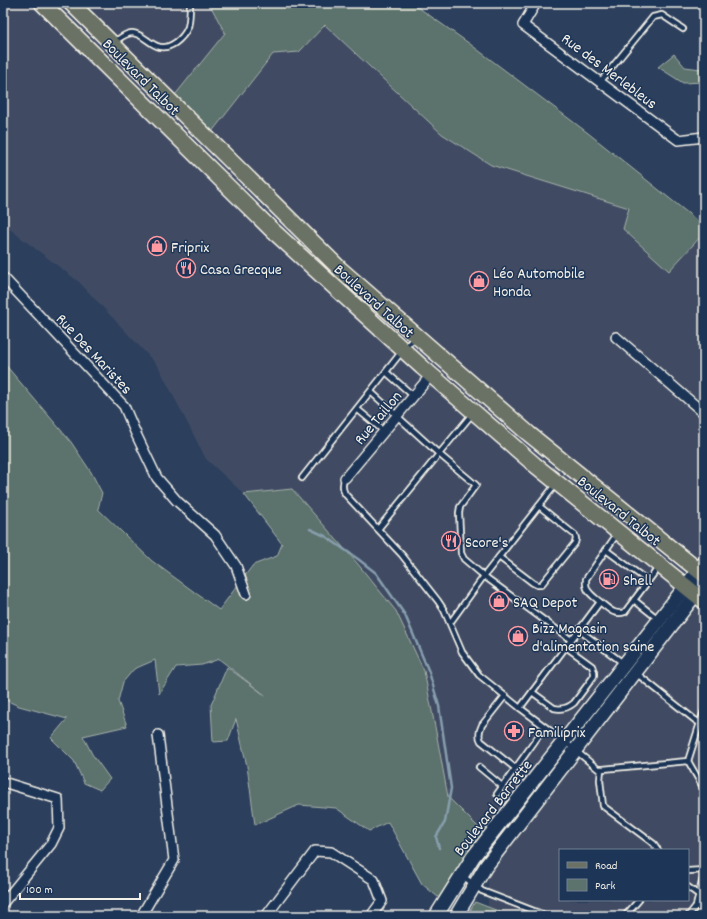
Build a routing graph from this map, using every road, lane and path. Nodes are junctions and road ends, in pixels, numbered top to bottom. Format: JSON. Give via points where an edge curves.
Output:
{"nodes":[{"id":1,"x":42,"y":3,"type":"edge"},
{"id":2,"x":71,"y":3,"type":"edge"},
{"id":3,"x":190,"y":3,"type":"edge"},
{"id":4,"x":536,"y":3,"type":"edge"},
{"id":5,"x":683,"y":29,"type":"dead end"},
{"id":6,"x":112,"y":44,"type":"junction"},
{"id":7,"x":600,"y":82,"type":"junction"},
{"id":8,"x":704,"y":137,"type":"edge"},
{"id":9,"x":3,"y":277,"type":"edge"},
{"id":10,"x":417,"y":336,"type":"junction"},
{"id":11,"x":616,"y":337,"type":"dead end"},
{"id":12,"x":403,"y":350,"type":"junction"},
{"id":13,"x":386,"y":372,"type":"junction"},
{"id":14,"x":432,"y":375,"type":"junction"},
{"id":15,"x":371,"y":392,"type":"junction"},
{"id":16,"x":410,"y":393,"type":"dead end"},
{"id":17,"x":357,"y":410,"type":"junction"},
{"id":18,"x":474,"y":411,"type":"junction"},
{"id":19,"x":704,"y":413,"type":"edge"},
{"id":20,"x":395,"y":414,"type":"junction"},
{"id":21,"x":380,"y":428,"type":"dead end"},
{"id":22,"x":440,"y":454,"type":"junction"},
{"id":23,"x":302,"y":478,"type":"dead end"},
{"id":24,"x":345,"y":478,"type":"joint"},
{"id":25,"x":557,"y":482,"type":"junction"},
{"id":26,"x":539,"y":506,"type":"junction"},
{"id":27,"x":378,"y":529,"type":"junction"},
{"id":28,"x":619,"y":532,"type":"junction"},
{"id":29,"x":606,"y":550,"type":"junction"},
{"id":30,"x":499,"y":557,"type":"junction"},
{"id":31,"x":660,"y":565,"type":"junction"},
{"id":32,"x":484,"y":576,"type":"junction"},
{"id":33,"x":648,"y":581,"type":"junction"},
{"id":34,"x":699,"y":582,"type":"edge"},
{"id":35,"x":246,"y":594,"type":"dead end"},
{"id":36,"x":634,"y":600,"type":"junction"},
{"id":37,"x":600,"y":602,"type":"junction"},
{"id":38,"x":660,"y":620,"type":"junction"},
{"id":39,"x":450,"y":624,"type":"junction"},
{"id":40,"x":578,"y":630,"type":"junction"},
{"id":41,"x":571,"y":640,"type":"junction"},
{"id":42,"x":566,"y":647,"type":"junction"},
{"id":43,"x":630,"y":668,"type":"junction"},
{"id":44,"x":532,"y":692,"type":"junction"},
{"id":45,"x":505,"y":696,"type":"junction"},
{"id":46,"x":520,"y":708,"type":"junction"},
{"id":47,"x":704,"y":712,"type":"edge"},
{"id":48,"x":700,"y":723,"type":"junction"},
{"id":49,"x":545,"y":727,"type":"junction"},
{"id":50,"x":158,"y":735,"type":"dead end"},
{"id":51,"x":564,"y":741,"type":"junction"},
{"id":52,"x":575,"y":750,"type":"junction"},
{"id":53,"x":688,"y":761,"type":"junction"},
{"id":54,"x":479,"y":767,"type":"dead end"},
{"id":55,"x":515,"y":768,"type":"junction"},
{"id":56,"x":601,"y":769,"type":"junction"},
{"id":57,"x":3,"y":782,"type":"edge"},
{"id":58,"x":502,"y":786,"type":"junction"},
{"id":59,"x":704,"y":789,"type":"edge"},
{"id":60,"x":497,"y":794,"type":"dead end"},
{"id":61,"x":657,"y":849,"type":"edge"},
{"id":62,"x":689,"y":870,"type":"edge"},
{"id":63,"x":704,"y":870,"type":"edge"},
{"id":64,"x":704,"y":874,"type":"edge"},
{"id":65,"x":461,"y":875,"type":"junction"},
{"id":66,"x":474,"y":886,"type":"junction"},
{"id":67,"x":689,"y":888,"type":"edge"},
{"id":68,"x":699,"y":895,"type":"junction"},
{"id":69,"x":638,"y":901,"type":"edge"},
{"id":70,"x":3,"y":903,"type":"edge"},
{"id":71,"x":696,"y":906,"type":"junction"},
{"id":72,"x":704,"y":909,"type":"edge"},
{"id":73,"x":141,"y":916,"type":"edge"},
{"id":74,"x":266,"y":916,"type":"edge"},
{"id":75,"x":372,"y":916,"type":"edge"},
{"id":76,"x":436,"y":916,"type":"edge"},
{"id":77,"x":456,"y":916,"type":"edge"},
{"id":78,"x":547,"y":916,"type":"edge"},
{"id":79,"x":625,"y":916,"type":"edge"},
{"id":80,"x":688,"y":916,"type":"edge"}],
"edges":[{"from":1,"to":12,"type":"main road","name":"Boulevard Talbot","via":[[271,229]]},
{"from":2,"to":6,"type":"main road","name":"Boulevard Talbot"},
{"from":3,"to":6,"type":"lane","via":[[187,29],[172,45],[158,47],[133,33]]},
{"from":4,"to":7,"type":"street","name":"Rue des Merlebleus","via":[[523,24]]},
{"from":5,"to":7,"type":"lane","via":[[662,15],[653,16]]},
{"from":6,"to":10,"type":"main road","name":"Boulevard Talbot","via":[[340,269]]},
{"from":7,"to":8,"type":"street","name":"Rue des Merlebleus","via":[[678,140]]},
{"from":9,"to":35,"type":"street","name":"Rue Des Maristes","via":[[124,406],[157,478],[176,501],[215,535],[236,566]]},
{"from":10,"to":12,"type":"lane"},
{"from":10,"to":34,"type":"main road","name":"Boulevard Talbot"},
{"from":11,"to":19,"type":"street"},
{"from":12,"to":13,"type":"lane"},
{"from":12,"to":14,"type":"main road","name":"Boulevard Talbot"},
{"from":13,"to":15,"type":"lane"},
{"from":13,"to":16,"type":"lane"},
{"from":14,"to":18,"type":"main road","name":"Boulevard Talbot"},
{"from":14,"to":20,"type":"street","name":"Rue Taillon"},
{"from":15,"to":17,"type":"lane"},
{"from":15,"to":20,"type":"lane"},
{"from":17,"to":21,"type":"lane"},
{"from":17,"to":23,"type":"lane"},
{"from":18,"to":22,"type":"lane"},
{"from":18,"to":25,"type":"main road","name":"Boulevard Talbot"},
{"from":20,"to":22,"type":"lane"},
{"from":20,"to":24,"type":"street","name":"Rue Taillon"},
{"from":22,"to":27,"type":"lane"},
{"from":22,"to":32,"type":"lane","via":[[476,486],[460,507],[462,553],[464,559]]},
{"from":24,"to":27,"type":"lane","via":[[342,488],[345,494]]},
{"from":25,"to":26,"type":"lane"},
{"from":25,"to":28,"type":"main road","name":"Boulevard Talbot"},
{"from":26,"to":30,"type":"lane"},
{"from":26,"to":30,"type":"lane","via":[[575,536],[575,543],[541,584],[537,585]]},
{"from":27,"to":39,"type":"lane","via":[[438,601]]},
{"from":28,"to":29,"type":"lane"},
{"from":28,"to":31,"type":"main road","name":"Boulevard Talbot"},
{"from":29,"to":33,"type":"lane"},
{"from":29,"to":37,"type":"lane","via":[[586,579],[585,586]]},
{"from":30,"to":32,"type":"lane"},
{"from":31,"to":33,"type":"lane"},
{"from":31,"to":34,"type":"main road","name":"Boulevard Talbot"},
{"from":32,"to":39,"type":"lane"},
{"from":32,"to":41,"type":"lane"},
{"from":33,"to":36,"type":"lane"},
{"from":34,"to":38,"type":"main road","name":"Boulevard Barrette"},
{"from":34,"to":43,"type":"main road","name":"Boulevard Barrette"},
{"from":36,"to":37,"type":"lane","via":[[625,612],[620,614]]},
{"from":36,"to":38,"type":"lane"},
{"from":37,"to":40,"type":"lane"},
{"from":38,"to":43,"type":"main road","name":"Boulevard Barrette"},
{"from":39,"to":45,"type":"lane","via":[[462,652],[471,665]]},
{"from":40,"to":41,"type":"lane"},
{"from":40,"to":43,"type":"lane"},
{"from":41,"to":42,"type":"lane"},
{"from":42,"to":44,"type":"lane"},
{"from":42,"to":44,"type":"lane","via":[[592,666],[594,672],[594,676],[574,703],[557,709]]},
{"from":43,"to":48,"type":"lane"},
{"from":43,"to":51,"type":"main road","name":"Boulevard Barrette"},
{"from":43,"to":52,"type":"main road","name":"Boulevard Barrette"},
{"from":44,"to":46,"type":"lane"},
{"from":45,"to":46,"type":"lane"},
{"from":45,"to":55,"type":"lane","via":[[480,729],[479,736],[481,741]]},
{"from":46,"to":49,"type":"lane"},
{"from":47,"to":48,"type":"lane"},
{"from":48,"to":53,"type":"lane"},
{"from":49,"to":51,"type":"lane"},
{"from":49,"to":55,"type":"lane"},
{"from":50,"to":73,"type":"street","via":[[174,860]]},
{"from":51,"to":52,"type":"lane"},
{"from":51,"to":65,"type":"main road","name":"Boulevard Barrette"},
{"from":52,"to":56,"type":"lane"},
{"from":52,"to":66,"type":"main road","name":"Boulevard Barrette","via":[[486,866]]},
{"from":53,"to":56,"type":"lane"},
{"from":53,"to":59,"type":"lane"},
{"from":54,"to":58,"type":"lane"},
{"from":55,"to":58,"type":"lane"},
{"from":56,"to":61,"type":"lane","via":[[603,806]]},
{"from":57,"to":70,"type":"street","via":[[58,799],[59,828],[52,844]]},
{"from":58,"to":60,"type":"lane"},
{"from":62,"to":63,"type":"lane"},
{"from":64,"to":68,"type":"lane"},
{"from":65,"to":66,"type":"lane"},
{"from":65,"to":76,"type":"main road","name":"Boulevard Barrette"},
{"from":66,"to":77,"type":"main road","name":"Boulevard Barrette"},
{"from":66,"to":78,"type":"lane"},
{"from":67,"to":68,"type":"lane"},
{"from":68,"to":71,"type":"lane"},
{"from":69,"to":79,"type":"lane"},
{"from":71,"to":72,"type":"lane"},
{"from":71,"to":80,"type":"lane"},
{"from":74,"to":75,"type":"street","via":[[316,851],[332,852],[374,880],[382,900]]}]}
